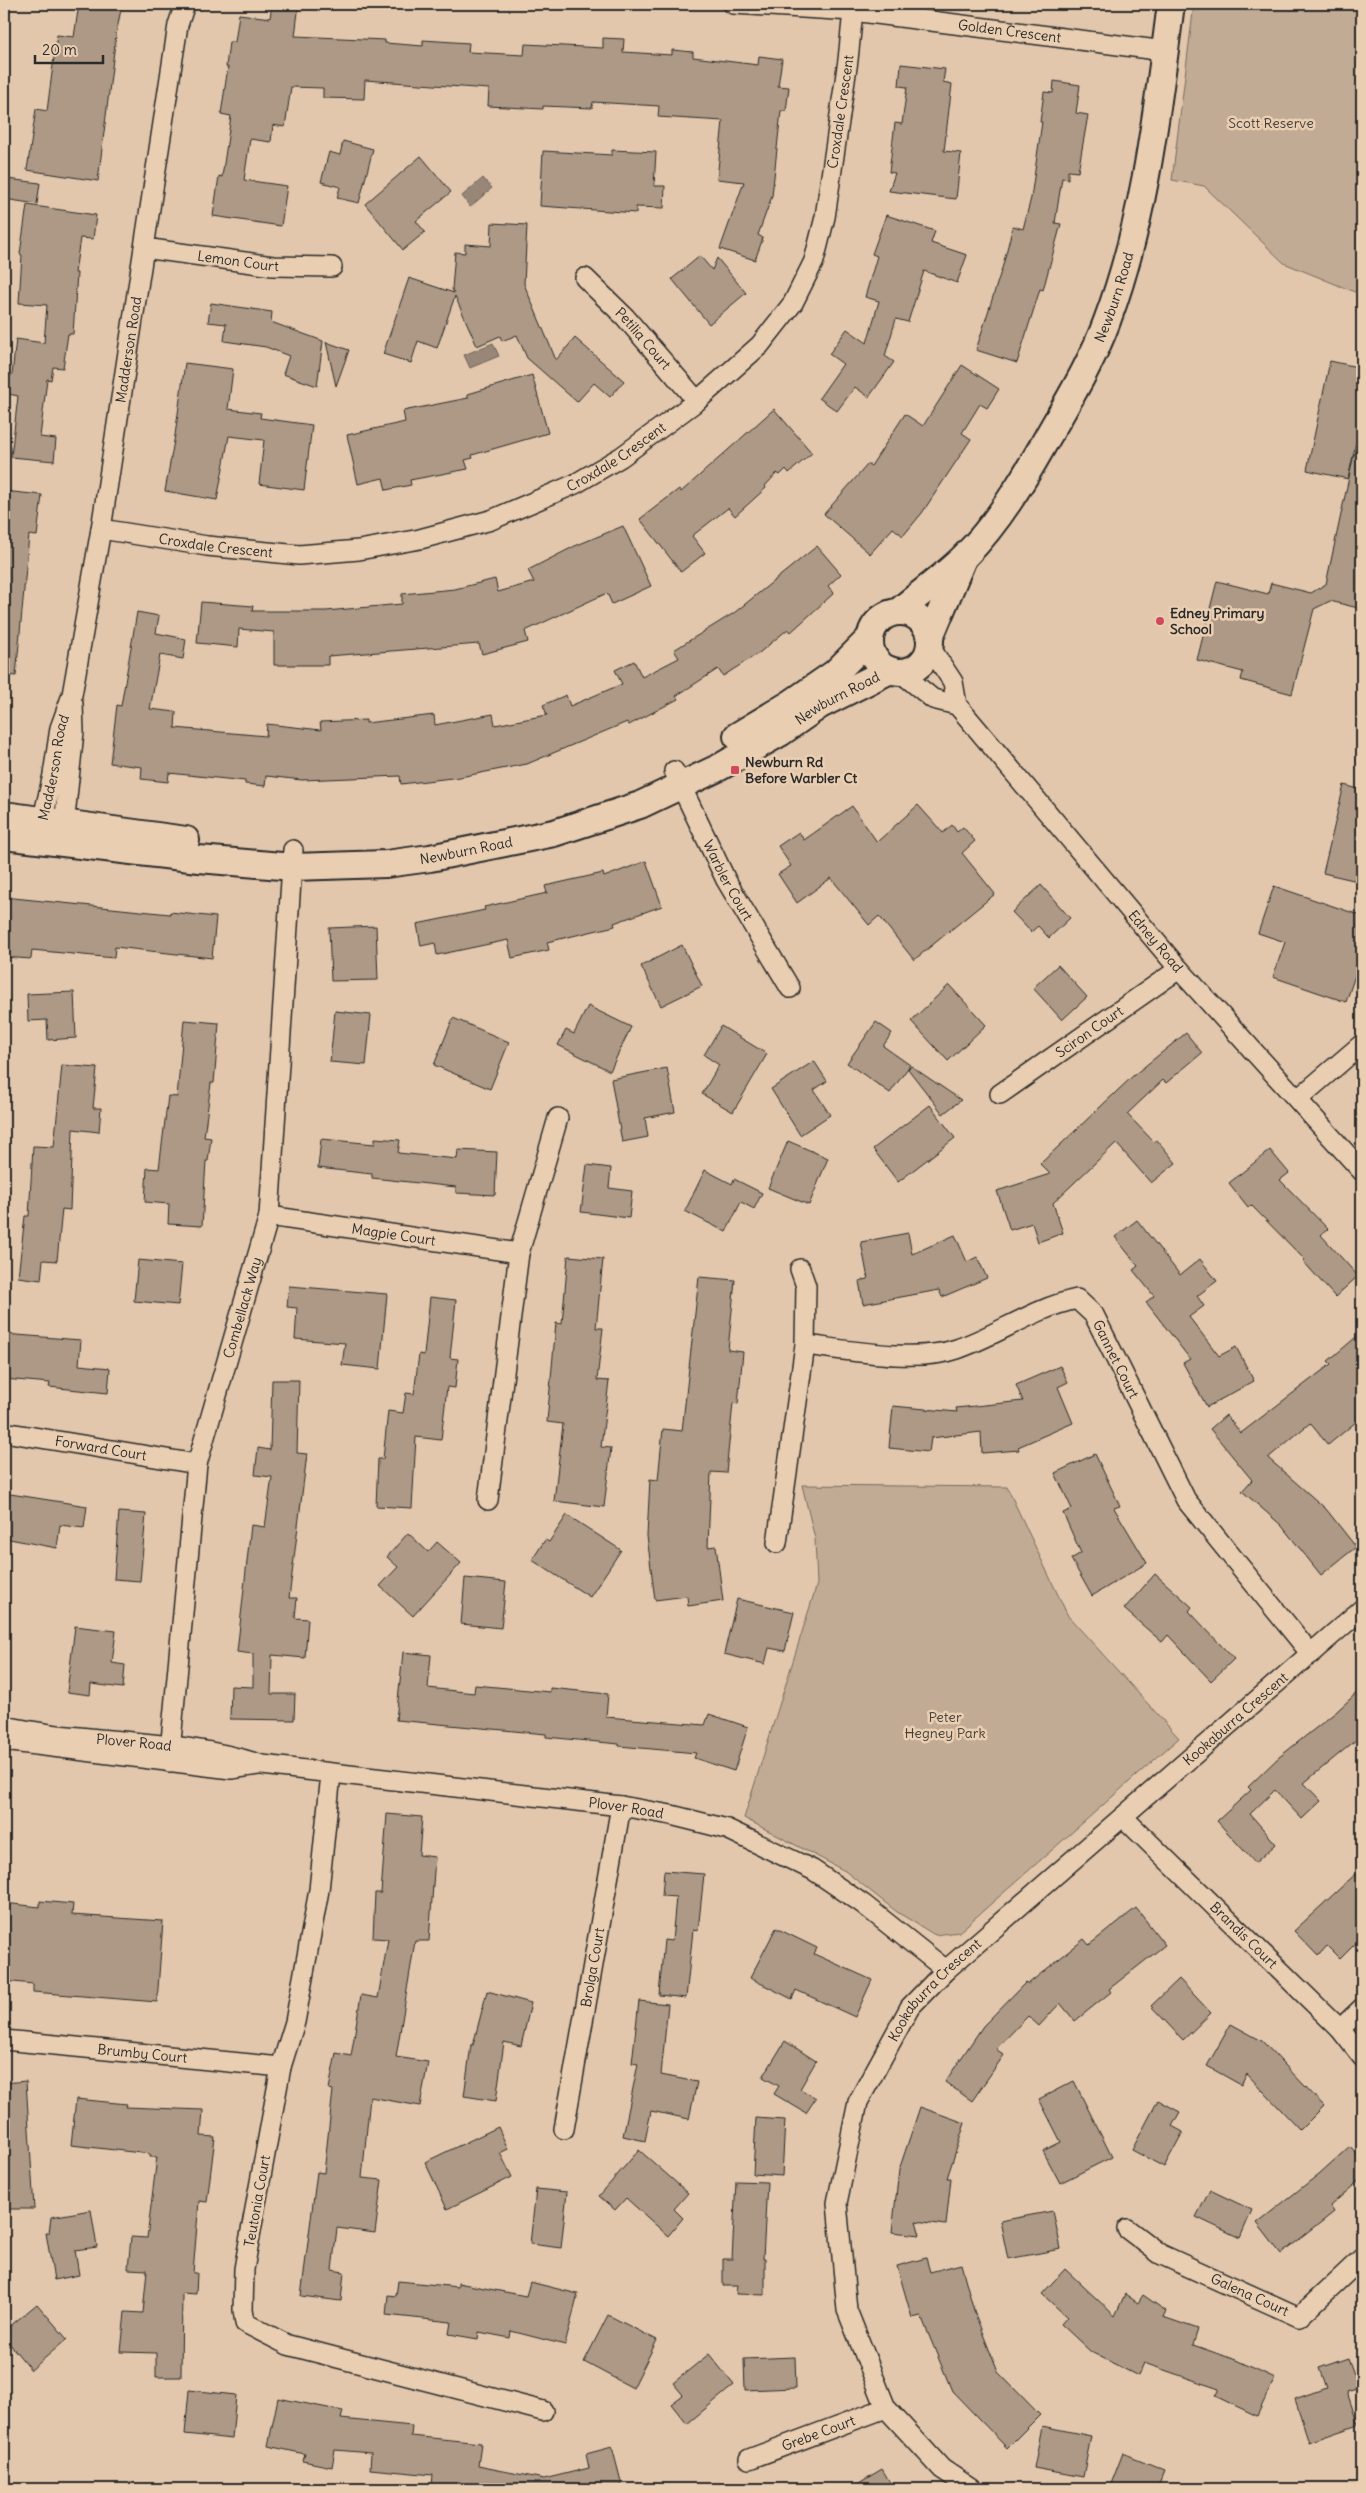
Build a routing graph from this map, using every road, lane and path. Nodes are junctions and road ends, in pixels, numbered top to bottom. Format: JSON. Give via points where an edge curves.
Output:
{"nodes":[{"id":1,"x":185,"y":4,"type":"edge"},
{"id":2,"x":732,"y":4,"type":"edge"},
{"id":3,"x":1171,"y":4,"type":"edge"},
{"id":4,"x":853,"y":11,"type":"junction"},
{"id":5,"x":1165,"y":51,"type":"junction"},
{"id":6,"x":144,"y":248,"type":"junction"},
{"id":7,"x":332,"y":267,"type":"dead end"},
{"id":8,"x":585,"y":278,"type":"dead end"},
{"id":9,"x":697,"y":401,"type":"junction"},
{"id":10,"x":100,"y":529,"type":"junction"},
{"id":11,"x":965,"y":556,"type":"junction"},
{"id":12,"x":898,"y":612,"type":"junction"},
{"id":13,"x":870,"y":638,"type":"junction"},
{"id":14,"x":930,"y":642,"type":"junction"},
{"id":15,"x":895,"y":671,"type":"junction"},
{"id":16,"x":957,"y":705,"type":"junction"},
{"id":17,"x":678,"y":779,"type":"junction"},
{"id":18,"x":4,"y":815,"type":"edge"},
{"id":19,"x":52,"y":832,"type":"junction"},
{"id":20,"x":4,"y":836,"type":"edge"},
{"id":21,"x":293,"y":859,"type":"junction"},
{"id":22,"x":1179,"y":969,"type":"junction"},
{"id":23,"x":790,"y":988,"type":"dead end"},
{"id":24,"x":1362,"y":1044,"type":"edge"},
{"id":25,"x":1000,"y":1094,"type":"dead end"},
{"id":26,"x":1299,"y":1098,"type":"junction"},
{"id":27,"x":558,"y":1118,"type":"dead end"},
{"id":28,"x":1362,"y":1171,"type":"edge"},
{"id":29,"x":269,"y":1216,"type":"junction"},
{"id":30,"x":519,"y":1253,"type":"junction"},
{"id":31,"x":800,"y":1269,"type":"dead end"},
{"id":32,"x":805,"y":1345,"type":"junction"},
{"id":33,"x":4,"y":1432,"type":"edge"},
{"id":34,"x":197,"y":1464,"type":"junction"},
{"id":35,"x":488,"y":1500,"type":"dead end"},
{"id":36,"x":777,"y":1543,"type":"dead end"},
{"id":37,"x":1362,"y":1609,"type":"edge"},
{"id":38,"x":1311,"y":1654,"type":"junction"},
{"id":39,"x":4,"y":1726,"type":"edge"},
{"id":40,"x":4,"y":1741,"type":"edge"},
{"id":41,"x":170,"y":1754,"type":"junction"},
{"id":42,"x":331,"y":1774,"type":"junction"},
{"id":43,"x":621,"y":1806,"type":"junction"},
{"id":44,"x":1123,"y":1816,"type":"junction"},
{"id":45,"x":946,"y":1970,"type":"junction"},
{"id":46,"x":1362,"y":2008,"type":"edge"},
{"id":47,"x":1340,"y":2029,"type":"junction"},
{"id":48,"x":4,"y":2040,"type":"edge"},
{"id":49,"x":1362,"y":2057,"type":"edge"},
{"id":50,"x":281,"y":2067,"type":"junction"},
{"id":51,"x":564,"y":2129,"type":"dead end"},
{"id":52,"x":1127,"y":2229,"type":"dead end"},
{"id":53,"x":1362,"y":2258,"type":"edge"},
{"id":54,"x":886,"y":2408,"type":"junction"},
{"id":55,"x":543,"y":2411,"type":"dead end"},
{"id":56,"x":749,"y":2459,"type":"dead end"},
{"id":57,"x":972,"y":2489,"type":"edge"}],
"edges":[{"from":1,"to":6,"type":"street","name":"Madderson Road","via":[[178,25]]},
{"from":2,"to":4,"type":"street","name":"Golden Crescent"},
{"from":3,"to":5,"type":"street","name":"Newburn Road"},
{"from":4,"to":5,"type":"street","name":"Golden Crescent"},
{"from":4,"to":9,"type":"street","name":"Croxdale Crescent","via":[[825,217],[814,260],[793,303],[760,345]]},
{"from":5,"to":11,"type":"street","name":"Newburn Road","via":[[1142,195],[1128,257],[1106,323],[1035,459]]},
{"from":6,"to":7,"type":"street","name":"Lemon Court","via":[[273,266]]},
{"from":6,"to":10,"type":"street","name":"Madderson Road"},
{"from":8,"to":9,"type":"street","name":"Petilia Court","via":[[625,317]]},
{"from":9,"to":10,"type":"street","name":"Croxdale Crescent","via":[[621,457],[575,484],[491,520],[420,539],[359,550],[299,555],[207,546]]},
{"from":10,"to":19,"type":"street","name":"Madderson Road","via":[[72,695],[60,728],[53,775]]},
{"from":11,"to":12,"type":"street","name":"Newburn Road"},
{"from":11,"to":14,"type":"street","name":"Newburn Road"},
{"from":12,"to":13,"type":"street","via":[[878,621]]},
{"from":12,"to":14,"type":"street","via":[[914,614],[921,620]]},
{"from":13,"to":15,"type":"street","via":[[874,657]]},
{"from":13,"to":17,"type":"street","name":"Newburn Road","via":[[834,672],[790,704],[716,749]]},
{"from":14,"to":15,"type":"street","via":[[920,665]]},
{"from":14,"to":16,"type":"street","name":"Edney Road","via":[[952,682]]},
{"from":15,"to":16,"type":"street","via":[[933,699]]},
{"from":15,"to":17,"type":"street","name":"Newburn Road","via":[[820,705],[780,733]]},
{"from":16,"to":22,"type":"street","name":"Edney Road"},
{"from":17,"to":21,"type":"street","name":"Newburn Road","via":[[634,788],[529,822],[481,832]]},
{"from":17,"to":23,"type":"street","name":"Warbler Court","via":[[726,880]]},
{"from":18,"to":19,"type":"street","name":"Newburn Road"},
{"from":19,"to":20,"type":"street","name":"Newburn Road"},
{"from":19,"to":21,"type":"street","name":"Newburn Road","via":[[199,841]]},
{"from":21,"to":29,"type":"street","name":"Combellack Way"},
{"from":22,"to":25,"type":"street","name":"Sciron Court"},
{"from":22,"to":26,"type":"street","name":"Edney Road"},
{"from":24,"to":26,"type":"street"},
{"from":26,"to":28,"type":"street","name":"Edney Road"},
{"from":27,"to":30,"type":"street"},
{"from":29,"to":30,"type":"street","name":"Magpie Court"},
{"from":29,"to":34,"type":"street","name":"Combellack Way"},
{"from":30,"to":35,"type":"street"},
{"from":31,"to":32,"type":"street","via":[[806,1286]]},
{"from":32,"to":36,"type":"street"},
{"from":32,"to":38,"type":"street","name":"Gannet Court","via":[[875,1354],[956,1350],[1058,1303],[1077,1299],[1094,1315],[1186,1500]]},
{"from":33,"to":34,"type":"street","name":"Forward Court"},
{"from":34,"to":41,"type":"street","name":"Combellack Way"},
{"from":37,"to":38,"type":"street","name":"Kookaburra Crescent"},
{"from":38,"to":44,"type":"street","name":"Kookaburra Crescent"},
{"from":39,"to":41,"type":"street","name":"Plover Road"},
{"from":40,"to":41,"type":"street","name":"Plover Road"},
{"from":41,"to":42,"type":"street","name":"Plover Road","via":[[230,1754],[262,1765]]},
{"from":42,"to":43,"type":"street","name":"Plover Road"},
{"from":42,"to":50,"type":"street","name":"Teutonia Court","via":[[319,1890],[294,2022]]},
{"from":43,"to":45,"type":"street","name":"Plover Road","via":[[727,1829],[812,1870],[863,1904]]},
{"from":43,"to":51,"type":"street","name":"Brolga Court"},
{"from":44,"to":45,"type":"street","name":"Kookaburra Crescent"},
{"from":44,"to":47,"type":"street","name":"Brandis Court"},
{"from":45,"to":54,"type":"street","name":"Kookaburra Crescent","via":[[910,2007],[858,2102],[837,2203],[847,2310]]},
{"from":46,"to":47,"type":"street"},
{"from":47,"to":49,"type":"street","name":"Brandis Court"},
{"from":48,"to":50,"type":"street","name":"Brumby Court"},
{"from":50,"to":55,"type":"street","name":"Teutonia Court","via":[[244,2269],[245,2324],[288,2345]]},
{"from":52,"to":53,"type":"street","name":"Galena Court","via":[[1160,2254],[1299,2317]]},
{"from":54,"to":56,"type":"street","name":"Grebe Court"},
{"from":54,"to":57,"type":"street","name":"Kookaburra Crescent","via":[[942,2469]]}]}
